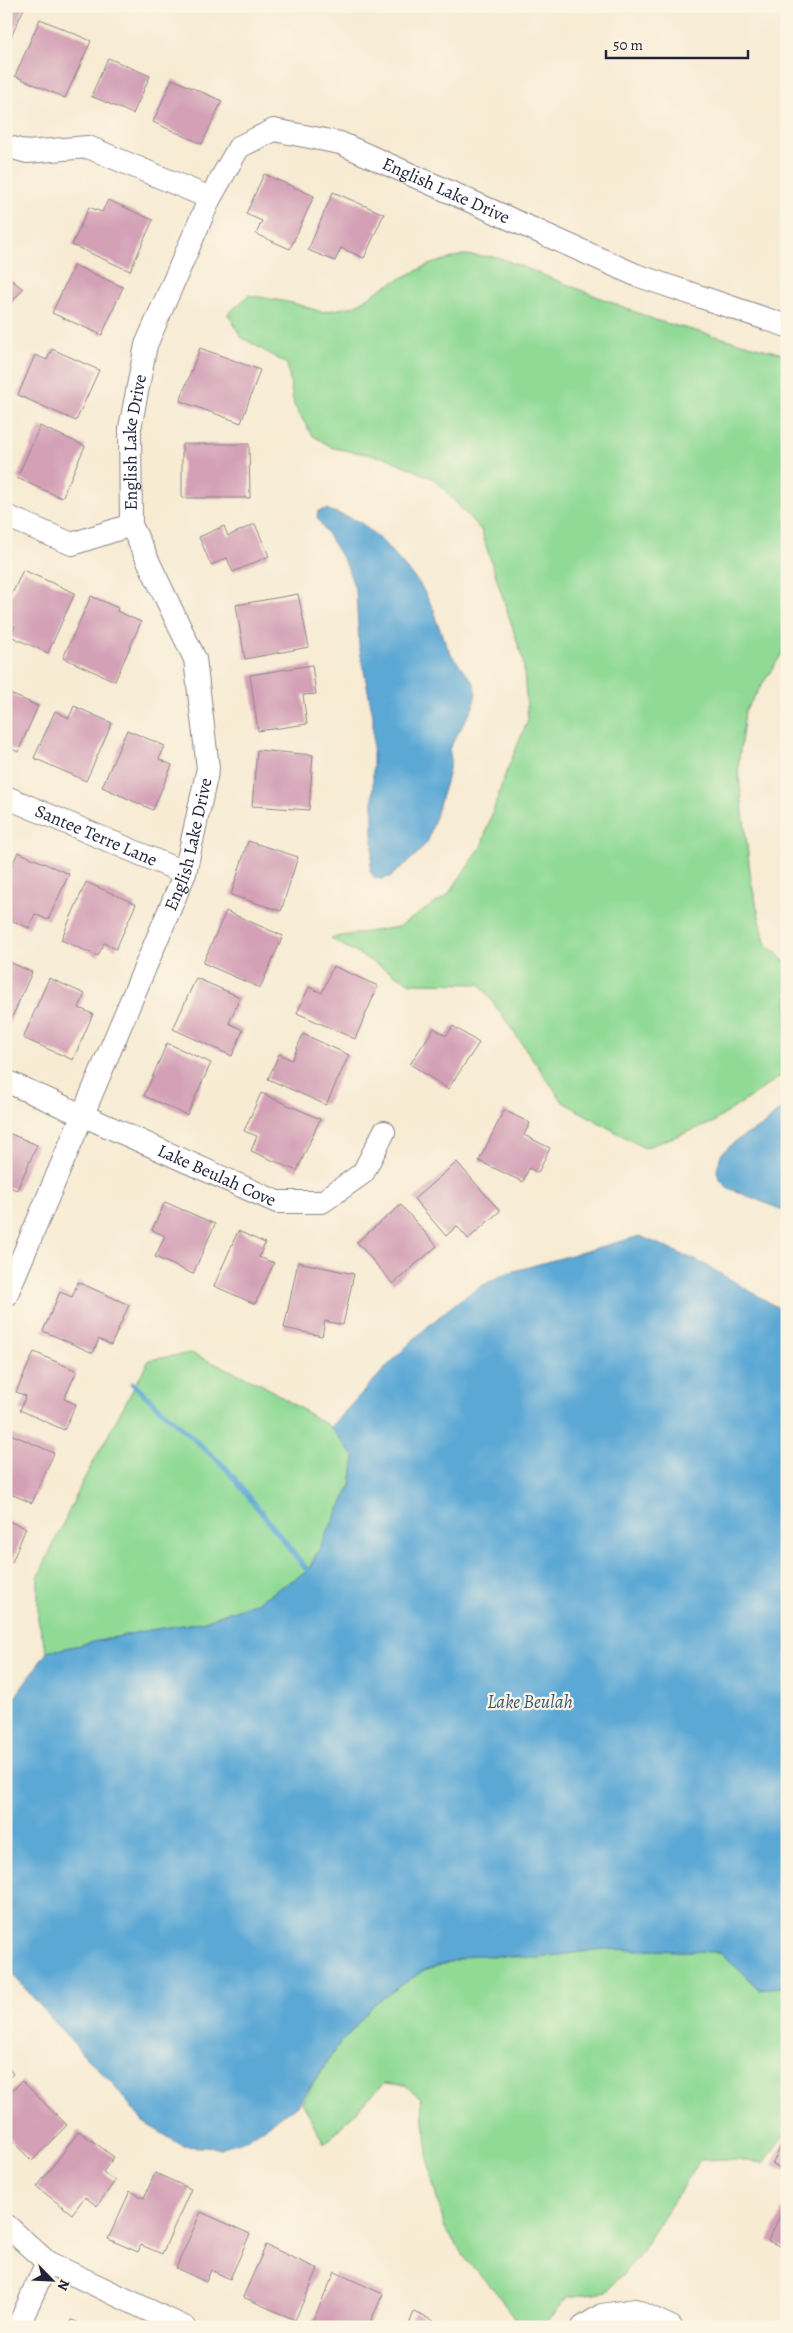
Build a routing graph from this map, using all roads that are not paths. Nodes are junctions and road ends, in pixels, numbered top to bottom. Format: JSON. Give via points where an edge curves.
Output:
{"nodes":[{"id":1,"x":6,"y":146,"type":"edge"},
{"id":2,"x":210,"y":198,"type":"junction"},
{"id":3,"x":787,"y":326,"type":"edge"},
{"id":4,"x":6,"y":516,"type":"edge"},
{"id":5,"x":131,"y":525,"type":"junction"},
{"id":6,"x":6,"y":797,"type":"edge"},
{"id":7,"x":186,"y":873,"type":"junction"},
{"id":8,"x":6,"y":1081,"type":"edge"},
{"id":9,"x":84,"y":1114,"type":"junction"},
{"id":10,"x":384,"y":1132,"type":"dead end"},
{"id":11,"x":6,"y":1296,"type":"edge"},
{"id":12,"x":6,"y":2225,"type":"edge"},
{"id":13,"x":47,"y":2262,"type":"junction"},
{"id":14,"x":18,"y":2327,"type":"edge"},
{"id":15,"x":184,"y":2327,"type":"edge"},
{"id":16,"x":583,"y":2327,"type":"edge"},
{"id":17,"x":671,"y":2327,"type":"edge"}],
"edges":[{"from":1,"to":2,"type":"street","via":[[27,152],[88,147]]},
{"from":2,"to":3,"type":"street","name":"English Lake Drive","via":[[239,147],[274,130],[340,142],[636,275]]},
{"from":2,"to":5,"type":"street","name":"English Lake Drive","via":[[146,344],[130,428]]},
{"from":4,"to":5,"type":"street","via":[[72,544]]},
{"from":5,"to":7,"type":"street","name":"English Lake Drive","via":[[195,660],[208,768]]},
{"from":6,"to":7,"type":"street","name":"Santee Terre Lane"},
{"from":7,"to":9,"type":"street","name":"English Lake Drive"},
{"from":8,"to":9,"type":"street","name":"Lake Beulah Cove"},
{"from":9,"to":10,"type":"street","name":"Lake Beulah Cove","via":[[277,1202],[322,1202],[363,1173]]},
{"from":9,"to":11,"type":"street","name":"English Lake Drive"},
{"from":12,"to":13,"type":"street"},
{"from":13,"to":14,"type":"street"},
{"from":13,"to":15,"type":"street"},
{"from":16,"to":17,"type":"street","via":[[602,2315],[635,2310]]}]}
